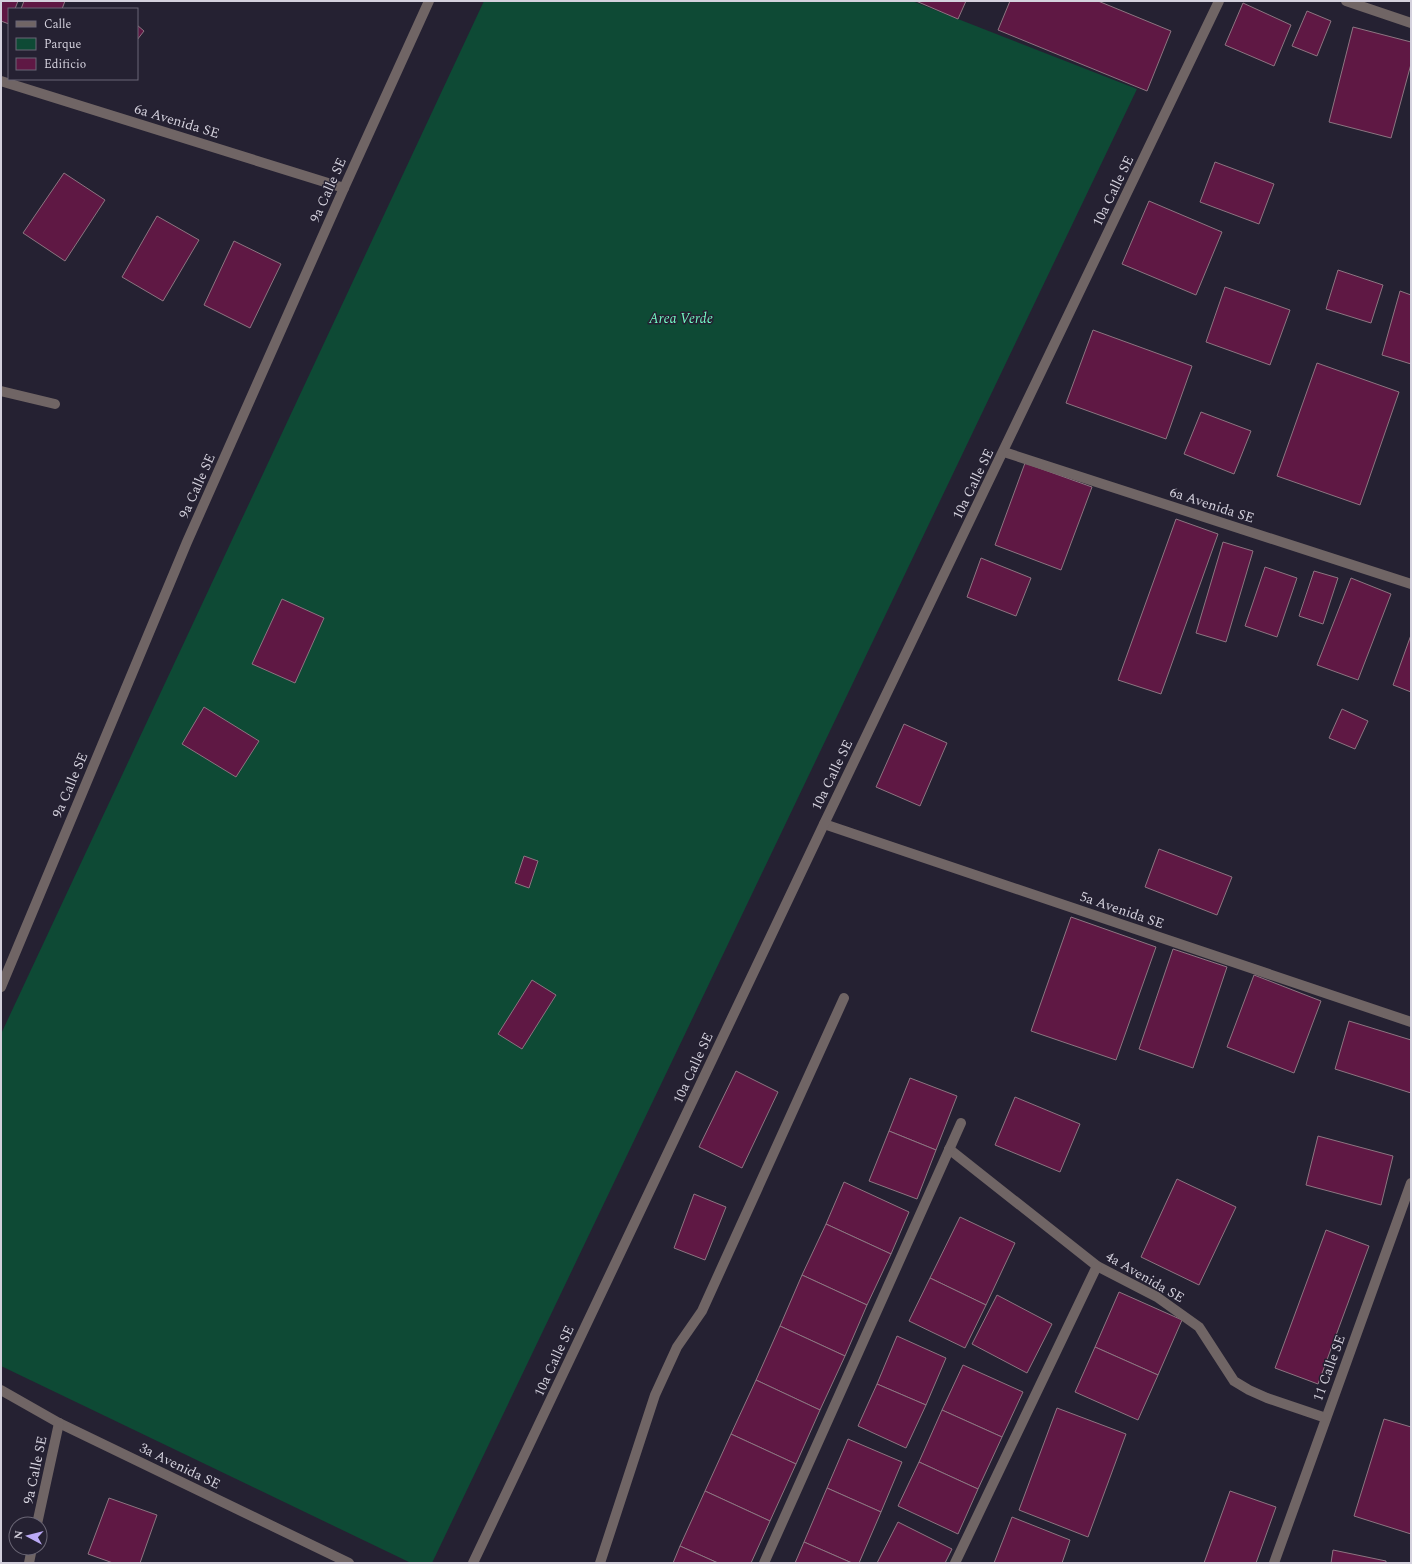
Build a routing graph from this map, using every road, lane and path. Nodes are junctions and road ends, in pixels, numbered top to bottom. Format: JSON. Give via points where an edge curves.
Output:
{"nodes":[{"id":1,"x":429,"y":1,"type":"edge"},
{"id":2,"x":1219,"y":1,"type":"edge"},
{"id":3,"x":1346,"y":1,"type":"edge"},
{"id":4,"x":1411,"y":23,"type":"edge"},
{"id":5,"x":1,"y":81,"type":"edge"},
{"id":6,"x":344,"y":188,"type":"junction"},
{"id":7,"x":1,"y":391,"type":"edge"},
{"id":8,"x":55,"y":404,"type":"dead end"},
{"id":9,"x":1004,"y":452,"type":"junction"},
{"id":10,"x":1411,"y":584,"type":"edge"},
{"id":11,"x":824,"y":824,"type":"junction"},
{"id":12,"x":1,"y":987,"type":"edge"},
{"id":13,"x":844,"y":998,"type":"dead end"},
{"id":14,"x":1411,"y":1022,"type":"edge"},
{"id":15,"x":961,"y":1123,"type":"dead end"},
{"id":16,"x":949,"y":1149,"type":"junction"},
{"id":17,"x":1411,"y":1183,"type":"edge"},
{"id":18,"x":1098,"y":1266,"type":"junction"},
{"id":19,"x":1,"y":1390,"type":"edge"},
{"id":20,"x":1326,"y":1418,"type":"junction"},
{"id":21,"x":59,"y":1423,"type":"junction"},
{"id":22,"x":39,"y":1516,"type":"edge"},
{"id":23,"x":349,"y":1563,"type":"edge"},
{"id":24,"x":473,"y":1563,"type":"edge"},
{"id":25,"x":600,"y":1563,"type":"edge"},
{"id":26,"x":764,"y":1563,"type":"edge"},
{"id":27,"x":955,"y":1563,"type":"edge"},
{"id":28,"x":1274,"y":1563,"type":"edge"}],
"edges":[{"from":1,"to":6,"type":"street","name":"9a Calle SE"},
{"from":2,"to":9,"type":"street","name":"10a Calle SE"},
{"from":3,"to":4,"type":"street"},
{"from":5,"to":6,"type":"street","name":"6a Avenida SE"},
{"from":6,"to":12,"type":"street","name":"9a Calle SE","via":[[187,542]]},
{"from":7,"to":8,"type":"street"},
{"from":9,"to":10,"type":"street","name":"6a Avenida SE"},
{"from":9,"to":11,"type":"street","name":"10a Calle SE"},
{"from":11,"to":14,"type":"street","name":"5a Avenida SE"},
{"from":11,"to":24,"type":"street","name":"10a Calle SE"},
{"from":13,"to":25,"type":"street","via":[[702,1311],[677,1347],[655,1395]]},
{"from":15,"to":16,"type":"street"},
{"from":16,"to":18,"type":"street","name":"4a Avenida SE"},
{"from":16,"to":26,"type":"street"},
{"from":17,"to":20,"type":"street","name":"11 Calle SE"},
{"from":18,"to":20,"type":"street","name":"4a Avenida SE","via":[[1157,1297],[1199,1327],[1234,1381],[1267,1398]]},
{"from":18,"to":27,"type":"street"},
{"from":19,"to":21,"type":"street","name":"3a Avenida SE"},
{"from":20,"to":28,"type":"street","name":"11 Calle SE"},
{"from":21,"to":22,"type":"street","name":"9a Calle SE"},
{"from":21,"to":23,"type":"street","name":"3a Avenida SE"}]}
